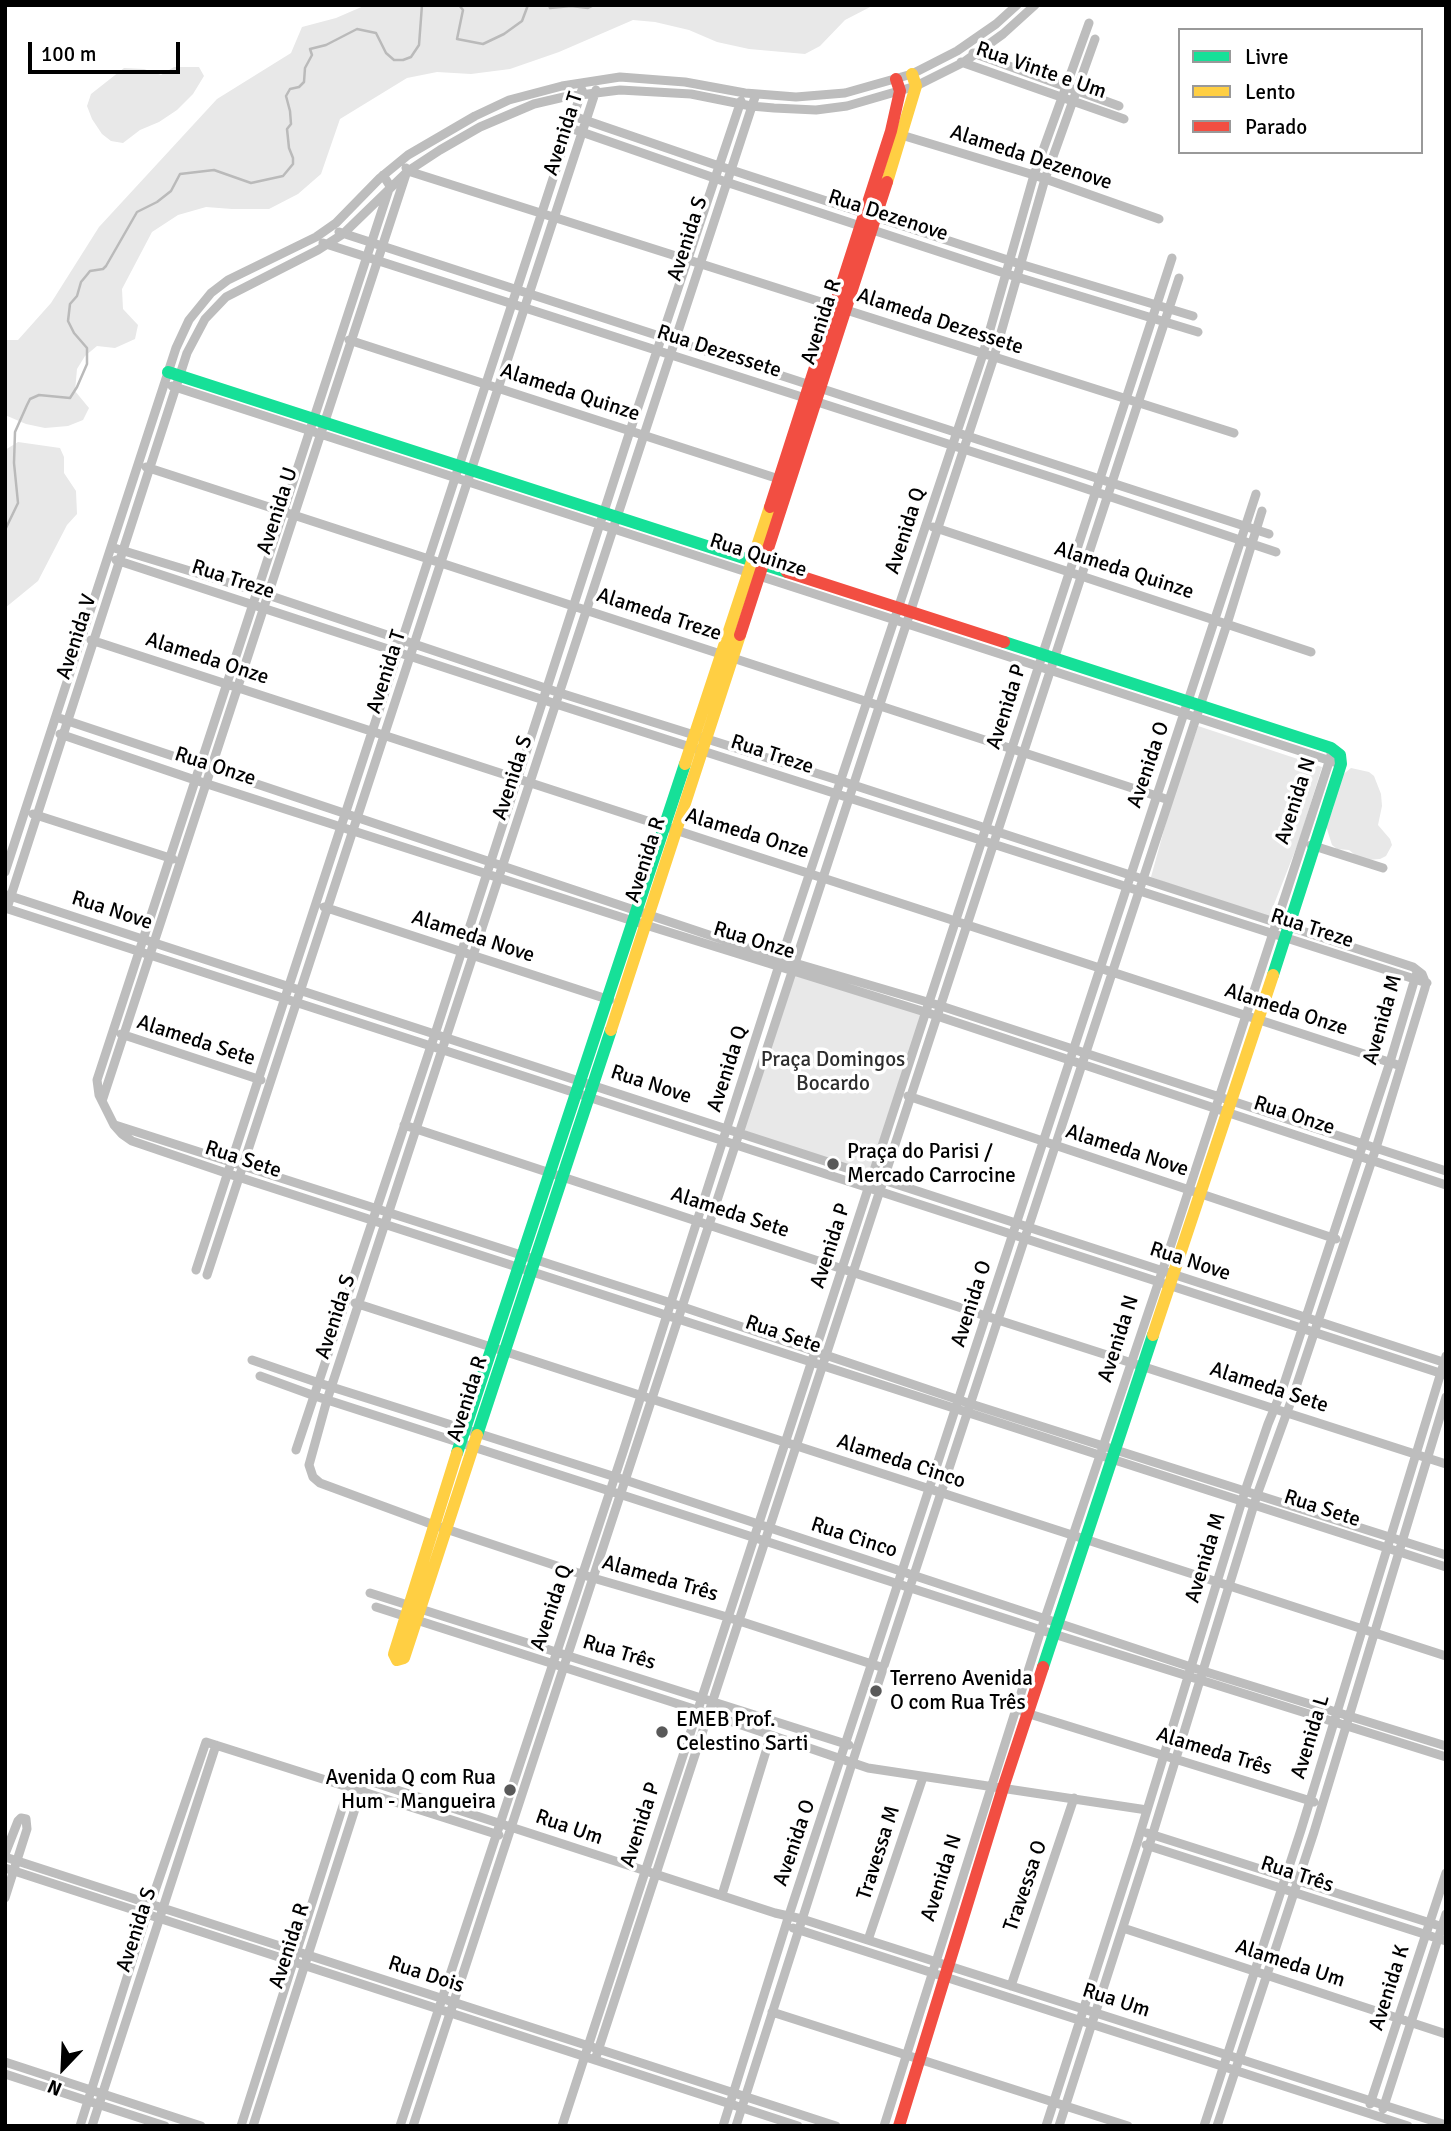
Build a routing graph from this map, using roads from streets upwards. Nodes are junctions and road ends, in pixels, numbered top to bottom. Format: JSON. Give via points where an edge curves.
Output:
{"nodes":[{"id":1,"x":1017,"y":5,"type":"edge"},
{"id":2,"x":1035,"y":5,"type":"edge"},
{"id":3,"x":1089,"y":23,"type":"dead end"},
{"id":4,"x":1095,"y":39,"type":"dead end"},
{"id":5,"x":961,"y":49,"type":"junction"},
{"id":6,"x":977,"y":54,"type":"junction"},
{"id":7,"x":946,"y":57,"type":"junction"},
{"id":8,"x":964,"y":62,"type":"junction"},
{"id":9,"x":599,"y":80,"type":"junction"},
{"id":10,"x":914,"y":80,"type":"junction"},
{"id":11,"x":584,"y":82,"type":"junction"},
{"id":12,"x":898,"y":85,"type":"junction"},
{"id":13,"x":1067,"y":86,"type":"junction"},
{"id":14,"x":1077,"y":90,"type":"junction"},
{"id":15,"x":744,"y":93,"type":"junction"},
{"id":16,"x":580,"y":94,"type":"junction"},
{"id":17,"x":595,"y":94,"type":"junction"},
{"id":18,"x":755,"y":94,"type":"junction"},
{"id":19,"x":1062,"y":98,"type":"junction"},
{"id":20,"x":1074,"y":102,"type":"junction"},
{"id":21,"x":740,"y":104,"type":"junction"},
{"id":22,"x":751,"y":106,"type":"junction"},
{"id":23,"x":1119,"y":106,"type":"dead end"},
{"id":24,"x":573,"y":116,"type":"junction"},
{"id":25,"x":1124,"y":118,"type":"dead end"},
{"id":26,"x":586,"y":121,"type":"junction"},
{"id":27,"x":569,"y":128,"type":"junction"},
{"id":28,"x":583,"y":132,"type":"junction"},
{"id":29,"x":897,"y":133,"type":"junction"},
{"id":30,"x":401,"y":161,"type":"junction"},
{"id":31,"x":719,"y":166,"type":"junction"},
{"id":32,"x":730,"y":170,"type":"junction"},
{"id":33,"x":408,"y":171,"type":"junction"},
{"id":34,"x":383,"y":175,"type":"junction"},
{"id":35,"x":1034,"y":175,"type":"junction"},
{"id":36,"x":715,"y":178,"type":"junction"},
{"id":37,"x":1045,"y":179,"type":"junction"},
{"id":38,"x":726,"y":182,"type":"junction"},
{"id":39,"x":390,"y":186,"type":"junction"},
{"id":40,"x":542,"y":214,"type":"junction"},
{"id":41,"x":555,"y":218,"type":"junction"},
{"id":42,"x":1159,"y":219,"type":"dead end"},
{"id":43,"x":868,"y":221,"type":"junction"},
{"id":44,"x":328,"y":229,"type":"junction"},
{"id":45,"x":343,"y":234,"type":"junction"},
{"id":46,"x":312,"y":240,"type":"junction"},
{"id":47,"x":371,"y":243,"type":"junction"},
{"id":48,"x":327,"y":244,"type":"junction"},
{"id":49,"x":383,"y":246,"type":"junction"},
{"id":50,"x":366,"y":257,"type":"junction"},
{"id":51,"x":1172,"y":258,"type":"dead end"},
{"id":52,"x":688,"y":260,"type":"junction"},
{"id":53,"x":1008,"y":260,"type":"junction"},
{"id":54,"x":378,"y":261,"type":"junction"},
{"id":55,"x":698,"y":263,"type":"junction"},
{"id":56,"x":1020,"y":264,"type":"junction"},
{"id":57,"x":1004,"y":273,"type":"junction"},
{"id":58,"x":1016,"y":276,"type":"junction"},
{"id":59,"x":1180,"y":278,"type":"dead end"},
{"id":60,"x":517,"y":290,"type":"junction"},
{"id":61,"x":530,"y":295,"type":"junction"},
{"id":62,"x":512,"y":304,"type":"junction"},
{"id":63,"x":1158,"y":304,"type":"junction"},
{"id":64,"x":525,"y":308,"type":"junction"},
{"id":65,"x":841,"y":308,"type":"junction"},
{"id":66,"x":1170,"y":309,"type":"junction"},
{"id":67,"x":1193,"y":316,"type":"dead end"},
{"id":68,"x":1153,"y":318,"type":"junction"},
{"id":69,"x":1166,"y":321,"type":"junction"},
{"id":70,"x":1198,"y":332,"type":"dead end"},
{"id":71,"x":340,"y":337,"type":"junction"},
{"id":72,"x":662,"y":337,"type":"junction"},
{"id":73,"x":352,"y":341,"type":"junction"},
{"id":74,"x":673,"y":341,"type":"junction"},
{"id":75,"x":657,"y":351,"type":"junction"},
{"id":76,"x":669,"y":354,"type":"junction"},
{"id":77,"x":983,"y":354,"type":"junction"},
{"id":78,"x":994,"y":357,"type":"junction"},
{"id":79,"x":172,"y":379,"type":"junction"},
{"id":80,"x":486,"y":384,"type":"junction"},
{"id":81,"x":498,"y":388,"type":"junction"},
{"id":82,"x":813,"y":394,"type":"junction"},
{"id":83,"x":1127,"y":400,"type":"junction"},
{"id":84,"x":1140,"y":404,"type":"junction"},
{"id":85,"x":317,"y":427,"type":"junction"},
{"id":86,"x":630,"y":431,"type":"junction"},
{"id":87,"x":957,"y":433,"type":"junction"},
{"id":88,"x":1234,"y":433,"type":"dead end"},
{"id":89,"x":643,"y":435,"type":"junction"},
{"id":90,"x":968,"y":437,"type":"junction"},
{"id":91,"x":952,"y":445,"type":"junction"},
{"id":92,"x":964,"y":449,"type":"junction"},
{"id":93,"x":138,"y":464,"type":"junction"},
{"id":94,"x":150,"y":468,"type":"junction"},
{"id":95,"x":464,"y":474,"type":"junction"},
{"id":96,"x":1101,"y":480,"type":"junction"},
{"id":97,"x":784,"y":481,"type":"junction"},
{"id":98,"x":1112,"y":484,"type":"junction"},
{"id":99,"x":1097,"y":492,"type":"junction"},
{"id":100,"x":1256,"y":494,"type":"dead end"},
{"id":101,"x":1108,"y":496,"type":"junction"},
{"id":102,"x":282,"y":511,"type":"junction"},
{"id":103,"x":1262,"y":511,"type":"dead end"},
{"id":104,"x":295,"y":515,"type":"junction"},
{"id":105,"x":602,"y":520,"type":"junction"},
{"id":106,"x":615,"y":524,"type":"junction"},
{"id":107,"x":926,"y":525,"type":"junction"},
{"id":108,"x":1245,"y":527,"type":"junction"},
{"id":109,"x":938,"y":529,"type":"junction"},
{"id":110,"x":1256,"y":531,"type":"junction"},
{"id":111,"x":1269,"y":534,"type":"dead end"},
{"id":112,"x":1241,"y":540,"type":"junction"},
{"id":113,"x":1252,"y":544,"type":"junction"},
{"id":114,"x":111,"y":547,"type":"junction"},
{"id":115,"x":123,"y":551,"type":"junction"},
{"id":116,"x":1276,"y":552,"type":"dead end"},
{"id":117,"x":107,"y":558,"type":"junction"},
{"id":118,"x":429,"y":559,"type":"junction"},
{"id":119,"x":120,"y":561,"type":"junction"},
{"id":120,"x":441,"y":563,"type":"junction"},
{"id":121,"x":755,"y":570,"type":"junction"},
{"id":122,"x":1070,"y":572,"type":"junction"},
{"id":123,"x":1082,"y":576,"type":"junction"},
{"id":124,"x":256,"y":591,"type":"junction"},
{"id":125,"x":268,"y":596,"type":"junction"},
{"id":126,"x":252,"y":604,"type":"junction"},
{"id":127,"x":574,"y":606,"type":"junction"},
{"id":128,"x":264,"y":608,"type":"junction"},
{"id":129,"x":587,"y":610,"type":"junction"},
{"id":130,"x":903,"y":616,"type":"junction"},
{"id":131,"x":1216,"y":620,"type":"junction"},
{"id":132,"x":1227,"y":624,"type":"junction"},
{"id":133,"x":82,"y":637,"type":"junction"},
{"id":134,"x":94,"y":641,"type":"junction"},
{"id":135,"x":402,"y":641,"type":"junction"},
{"id":136,"x":414,"y":645,"type":"junction"},
{"id":137,"x":1311,"y":652,"type":"dead end"},
{"id":138,"x":398,"y":653,"type":"junction"},
{"id":139,"x":727,"y":655,"type":"junction"},
{"id":140,"x":410,"y":657,"type":"junction"},
{"id":141,"x":1047,"y":662,"type":"junction"},
{"id":142,"x":226,"y":683,"type":"junction"},
{"id":143,"x":238,"y":687,"type":"junction"},
{"id":144,"x":547,"y":688,"type":"junction"},
{"id":145,"x":560,"y":693,"type":"junction"},
{"id":146,"x":543,"y":700,"type":"junction"},
{"id":147,"x":869,"y":700,"type":"junction"},
{"id":148,"x":556,"y":704,"type":"junction"},
{"id":149,"x":879,"y":704,"type":"junction"},
{"id":150,"x":1193,"y":710,"type":"junction"},
{"id":151,"x":55,"y":717,"type":"junction"},
{"id":152,"x":68,"y":722,"type":"junction"},
{"id":153,"x":52,"y":731,"type":"junction"},
{"id":154,"x":372,"y":732,"type":"junction"},
{"id":155,"x":63,"y":735,"type":"junction"},
{"id":156,"x":384,"y":736,"type":"junction"},
{"id":157,"x":698,"y":743,"type":"junction"},
{"id":158,"x":1012,"y":748,"type":"junction"},
{"id":159,"x":1024,"y":752,"type":"junction"},
{"id":160,"x":1334,"y":758,"type":"joint"},
{"id":161,"x":199,"y":766,"type":"junction"},
{"id":162,"x":210,"y":770,"type":"junction"},
{"id":163,"x":517,"y":778,"type":"junction"},
{"id":164,"x":195,"y":780,"type":"junction"},
{"id":165,"x":841,"y":781,"type":"junction"},
{"id":166,"x":206,"y":783,"type":"junction"},
{"id":167,"x":530,"y":783,"type":"junction"},
{"id":168,"x":853,"y":785,"type":"junction"},
{"id":169,"x":837,"y":794,"type":"junction"},
{"id":170,"x":1157,"y":796,"type":"junction"},
{"id":171,"x":849,"y":798,"type":"junction"},
{"id":172,"x":1169,"y":800,"type":"junction"},
{"id":173,"x":25,"y":811,"type":"junction"},
{"id":174,"x":345,"y":815,"type":"junction"},
{"id":175,"x":37,"y":816,"type":"junction"},
{"id":176,"x":357,"y":819,"type":"junction"},
{"id":177,"x":341,"y":826,"type":"junction"},
{"id":178,"x":670,"y":828,"type":"junction"},
{"id":179,"x":986,"y":828,"type":"junction"},
{"id":180,"x":353,"y":830,"type":"junction"},
{"id":181,"x":998,"y":832,"type":"junction"},
{"id":182,"x":982,"y":840,"type":"junction"},
{"id":183,"x":994,"y":844,"type":"junction"},
{"id":184,"x":1309,"y":844,"type":"junction"},
{"id":185,"x":169,"y":858,"type":"junction"},
{"id":186,"x":181,"y":862,"type":"junction"},
{"id":187,"x":489,"y":862,"type":"junction"},
{"id":188,"x":503,"y":866,"type":"junction"},
{"id":189,"x":1383,"y":867,"type":"dead end"},
{"id":190,"x":5,"y":872,"type":"edge"},
{"id":191,"x":811,"y":873,"type":"junction"},
{"id":192,"x":486,"y":874,"type":"junction"},
{"id":193,"x":1130,"y":876,"type":"junction"},
{"id":194,"x":823,"y":877,"type":"junction"},
{"id":195,"x":499,"y":878,"type":"junction"},
{"id":196,"x":1143,"y":880,"type":"junction"},
{"id":197,"x":1127,"y":887,"type":"junction"},
{"id":198,"x":1140,"y":891,"type":"junction"},
{"id":199,"x":8,"y":895,"type":"edge"},
{"id":200,"x":316,"y":905,"type":"junction"},
{"id":201,"x":6,"y":908,"type":"edge"},
{"id":202,"x":327,"y":908,"type":"junction"},
{"id":203,"x":640,"y":917,"type":"junction"},
{"id":204,"x":955,"y":920,"type":"junction"},
{"id":205,"x":968,"y":924,"type":"junction"},
{"id":206,"x":1280,"y":930,"type":"junction"},
{"id":207,"x":143,"y":939,"type":"junction"},
{"id":208,"x":155,"y":943,"type":"junction"},
{"id":209,"x":138,"y":951,"type":"junction"},
{"id":210,"x":461,"y":951,"type":"junction"},
{"id":211,"x":151,"y":955,"type":"junction"},
{"id":212,"x":474,"y":955,"type":"junction"},
{"id":213,"x":780,"y":964,"type":"junction"},
{"id":214,"x":793,"y":967,"type":"junction"},
{"id":215,"x":1100,"y":967,"type":"junction"},
{"id":216,"x":1413,"y":967,"type":"junction"},
{"id":217,"x":1114,"y":972,"type":"junction"},
{"id":218,"x":1415,"y":980,"type":"junction"},
{"id":219,"x":1427,"y":983,"type":"junction"},
{"id":220,"x":289,"y":986,"type":"junction"},
{"id":221,"x":300,"y":990,"type":"junction"},
{"id":222,"x":284,"y":999,"type":"junction"},
{"id":223,"x":606,"y":999,"type":"junction"},
{"id":224,"x":296,"y":1002,"type":"junction"},
{"id":225,"x":928,"y":1002,"type":"junction"},
{"id":226,"x":619,"y":1003,"type":"junction"},
{"id":227,"x":941,"y":1006,"type":"junction"},
{"id":228,"x":925,"y":1013,"type":"junction"},
{"id":229,"x":937,"y":1017,"type":"junction"},
{"id":230,"x":1252,"y":1017,"type":"junction"},
{"id":231,"x":113,"y":1031,"type":"junction"},
{"id":232,"x":435,"y":1034,"type":"junction"},
{"id":233,"x":124,"y":1035,"type":"junction"},
{"id":234,"x":447,"y":1038,"type":"junction"},
{"id":235,"x":430,"y":1046,"type":"junction"},
{"id":236,"x":1074,"y":1049,"type":"junction"},
{"id":237,"x":443,"y":1050,"type":"junction"},
{"id":238,"x":1086,"y":1053,"type":"junction"},
{"id":239,"x":1070,"y":1060,"type":"junction"},
{"id":240,"x":1390,"y":1062,"type":"junction"},
{"id":241,"x":1082,"y":1064,"type":"junction"},
{"id":242,"x":1401,"y":1066,"type":"junction"},
{"id":243,"x":258,"y":1079,"type":"junction"},
{"id":244,"x":270,"y":1083,"type":"junction"},
{"id":245,"x":576,"y":1087,"type":"junction"},
{"id":246,"x":590,"y":1091,"type":"junction"},
{"id":247,"x":900,"y":1093,"type":"junction"},
{"id":248,"x":911,"y":1097,"type":"junction"},
{"id":249,"x":102,"y":1101,"type":"junction"},
{"id":250,"x":1223,"y":1105,"type":"junction"},
{"id":251,"x":112,"y":1121,"type":"junction"},
{"id":252,"x":404,"y":1125,"type":"junction"},
{"id":253,"x":417,"y":1129,"type":"junction"},
{"id":254,"x":728,"y":1129,"type":"junction"},
{"id":255,"x":739,"y":1132,"type":"junction"},
{"id":256,"x":724,"y":1141,"type":"junction"},
{"id":257,"x":1044,"y":1141,"type":"junction"},
{"id":258,"x":1363,"y":1144,"type":"junction"},
{"id":259,"x":735,"y":1145,"type":"junction"},
{"id":260,"x":1057,"y":1146,"type":"junction"},
{"id":261,"x":1376,"y":1148,"type":"junction"},
{"id":262,"x":1359,"y":1156,"type":"junction"},
{"id":263,"x":1371,"y":1160,"type":"junction"},
{"id":264,"x":230,"y":1163,"type":"junction"},
{"id":265,"x":242,"y":1167,"type":"junction"},
{"id":266,"x":1446,"y":1171,"type":"edge"},
{"id":267,"x":226,"y":1173,"type":"junction"},
{"id":268,"x":555,"y":1175,"type":"junction"},
{"id":269,"x":238,"y":1177,"type":"junction"},
{"id":270,"x":878,"y":1178,"type":"junction"},
{"id":271,"x":1446,"y":1185,"type":"edge"},
{"id":272,"x":869,"y":1188,"type":"junction"},
{"id":273,"x":879,"y":1192,"type":"junction"},
{"id":274,"x":1194,"y":1192,"type":"junction"},
{"id":275,"x":375,"y":1209,"type":"junction"},
{"id":276,"x":388,"y":1213,"type":"junction"},
{"id":277,"x":371,"y":1220,"type":"junction"},
{"id":278,"x":698,"y":1221,"type":"junction"},
{"id":279,"x":385,"y":1224,"type":"junction"},
{"id":280,"x":1017,"y":1224,"type":"junction"},
{"id":281,"x":709,"y":1225,"type":"junction"},
{"id":282,"x":1029,"y":1228,"type":"junction"},
{"id":283,"x":1013,"y":1236,"type":"junction"},
{"id":284,"x":1332,"y":1238,"type":"junction"},
{"id":285,"x":1026,"y":1240,"type":"junction"},
{"id":286,"x":1344,"y":1242,"type":"junction"},
{"id":287,"x":202,"y":1250,"type":"junction"},
{"id":288,"x":214,"y":1254,"type":"junction"},
{"id":289,"x":526,"y":1263,"type":"junction"},
{"id":290,"x":842,"y":1268,"type":"junction"},
{"id":291,"x":196,"y":1270,"type":"dead end"},
{"id":292,"x":853,"y":1272,"type":"junction"},
{"id":293,"x":207,"y":1275,"type":"dead end"},
{"id":294,"x":1166,"y":1279,"type":"junction"},
{"id":295,"x":345,"y":1300,"type":"junction"},
{"id":296,"x":671,"y":1303,"type":"junction"},
{"id":297,"x":359,"y":1304,"type":"junction"},
{"id":298,"x":682,"y":1307,"type":"junction"},
{"id":299,"x":667,"y":1314,"type":"junction"},
{"id":300,"x":987,"y":1317,"type":"junction"},
{"id":301,"x":679,"y":1318,"type":"junction"},
{"id":302,"x":1306,"y":1319,"type":"junction"},
{"id":303,"x":998,"y":1321,"type":"junction"},
{"id":304,"x":1317,"y":1322,"type":"junction"},
{"id":305,"x":1302,"y":1330,"type":"junction"},
{"id":306,"x":1314,"y":1334,"type":"junction"},
{"id":307,"x":498,"y":1350,"type":"junction"},
{"id":308,"x":814,"y":1352,"type":"junction"},
{"id":309,"x":825,"y":1355,"type":"junction"},
{"id":310,"x":252,"y":1360,"type":"dead end"},
{"id":311,"x":1445,"y":1360,"type":"edge"},
{"id":312,"x":810,"y":1362,"type":"junction"},
{"id":313,"x":1138,"y":1365,"type":"junction"},
{"id":314,"x":822,"y":1366,"type":"junction"},
{"id":315,"x":1443,"y":1375,"type":"edge"},
{"id":316,"x":260,"y":1376,"type":"dead end"},
{"id":317,"x":319,"y":1383,"type":"junction"},
{"id":318,"x":332,"y":1387,"type":"junction"},
{"id":319,"x":315,"y":1396,"type":"junction"},
{"id":320,"x":641,"y":1396,"type":"junction"},
{"id":321,"x":1446,"y":1396,"type":"edge"},
{"id":322,"x":327,"y":1400,"type":"junction"},
{"id":323,"x":652,"y":1400,"type":"junction"},
{"id":324,"x":959,"y":1400,"type":"junction"},
{"id":325,"x":971,"y":1404,"type":"junction"},
{"id":326,"x":1275,"y":1409,"type":"junction"},
{"id":327,"x":955,"y":1410,"type":"junction"},
{"id":328,"x":1287,"y":1412,"type":"junction"},
{"id":329,"x":967,"y":1414,"type":"junction"},
{"id":330,"x":464,"y":1429,"type":"junction"},
{"id":331,"x":477,"y":1433,"type":"junction"},
{"id":332,"x":460,"y":1442,"type":"junction"},
{"id":333,"x":785,"y":1443,"type":"junction"},
{"id":334,"x":473,"y":1446,"type":"junction"},
{"id":335,"x":796,"y":1447,"type":"junction"},
{"id":336,"x":296,"y":1450,"type":"dead end"},
{"id":337,"x":1108,"y":1454,"type":"junction"},
{"id":338,"x":1415,"y":1454,"type":"junction"},
{"id":339,"x":1427,"y":1458,"type":"junction"},
{"id":340,"x":1446,"y":1464,"type":"edge"},
{"id":341,"x":311,"y":1474,"type":"joint"},
{"id":342,"x":615,"y":1476,"type":"junction"},
{"id":343,"x":625,"y":1480,"type":"junction"},
{"id":344,"x":610,"y":1490,"type":"junction"},
{"id":345,"x":929,"y":1490,"type":"junction"},
{"id":346,"x":1245,"y":1491,"type":"junction"},
{"id":347,"x":621,"y":1493,"type":"junction"},
{"id":348,"x":942,"y":1494,"type":"junction"},
{"id":349,"x":1257,"y":1495,"type":"junction"},
{"id":350,"x":1242,"y":1502,"type":"junction"},
{"id":351,"x":1254,"y":1505,"type":"junction"},
{"id":352,"x":758,"y":1524,"type":"junction"},
{"id":353,"x":440,"y":1527,"type":"junction"},
{"id":354,"x":770,"y":1528,"type":"junction"},
{"id":355,"x":753,"y":1536,"type":"junction"},
{"id":356,"x":1079,"y":1538,"type":"junction"},
{"id":357,"x":1389,"y":1538,"type":"junction"},
{"id":358,"x":766,"y":1541,"type":"junction"},
{"id":359,"x":1402,"y":1542,"type":"junction"},
{"id":360,"x":1386,"y":1549,"type":"junction"},
{"id":361,"x":1398,"y":1553,"type":"junction"},
{"id":362,"x":1446,"y":1555,"type":"edge"},
{"id":363,"x":1446,"y":1567,"type":"edge"},
{"id":364,"x":903,"y":1572,"type":"junction"},
{"id":365,"x":582,"y":1574,"type":"junction"},
{"id":366,"x":741,"y":1575,"type":"junction"},
{"id":367,"x":915,"y":1576,"type":"junction"},
{"id":368,"x":593,"y":1578,"type":"junction"},
{"id":369,"x":753,"y":1579,"type":"junction"},
{"id":370,"x":1217,"y":1583,"type":"junction"},
{"id":371,"x":899,"y":1584,"type":"junction"},
{"id":372,"x":1228,"y":1587,"type":"junction"},
{"id":373,"x":911,"y":1588,"type":"junction"},
{"id":374,"x":370,"y":1593,"type":"dead end"},
{"id":375,"x":376,"y":1607,"type":"dead end"},
{"id":376,"x":412,"y":1614,"type":"junction"},
{"id":377,"x":727,"y":1617,"type":"junction"},
{"id":378,"x":739,"y":1620,"type":"junction"},
{"id":379,"x":1049,"y":1627,"type":"junction"},
{"id":380,"x":1361,"y":1629,"type":"junction"},
{"id":381,"x":1374,"y":1633,"type":"junction"},
{"id":382,"x":555,"y":1651,"type":"junction"},
{"id":383,"x":566,"y":1655,"type":"junction"},
{"id":384,"x":399,"y":1656,"type":"dead end"},
{"id":385,"x":1446,"y":1656,"type":"edge"},
{"id":386,"x":552,"y":1663,"type":"junction"},
{"id":387,"x":872,"y":1664,"type":"junction"},
{"id":388,"x":562,"y":1667,"type":"junction"},
{"id":389,"x":884,"y":1668,"type":"junction"},
{"id":390,"x":1189,"y":1672,"type":"junction"},
{"id":391,"x":1201,"y":1676,"type":"junction"},
{"id":392,"x":701,"y":1698,"type":"junction"},
{"id":393,"x":713,"y":1702,"type":"junction"},
{"id":394,"x":697,"y":1710,"type":"junction"},
{"id":395,"x":1022,"y":1711,"type":"junction"},
{"id":396,"x":1336,"y":1712,"type":"junction"},
{"id":397,"x":709,"y":1714,"type":"junction"},
{"id":398,"x":1349,"y":1716,"type":"junction"},
{"id":399,"x":1333,"y":1722,"type":"junction"},
{"id":400,"x":1345,"y":1726,"type":"junction"},
{"id":401,"x":772,"y":1735,"type":"junction"},
{"id":402,"x":216,"y":1745,"type":"junction"},
{"id":403,"x":846,"y":1745,"type":"junction"},
{"id":404,"x":204,"y":1746,"type":"joint"},
{"id":405,"x":1446,"y":1746,"type":"edge"},
{"id":406,"x":857,"y":1748,"type":"junction"},
{"id":407,"x":1164,"y":1755,"type":"junction"},
{"id":408,"x":1446,"y":1757,"type":"edge"},
{"id":409,"x":1176,"y":1758,"type":"junction"},
{"id":410,"x":841,"y":1759,"type":"junction"},
{"id":411,"x":852,"y":1763,"type":"junction"},
{"id":412,"x":922,"y":1777,"type":"junction"},
{"id":413,"x":365,"y":1779,"type":"junction"},
{"id":414,"x":351,"y":1784,"type":"junction"},
{"id":415,"x":997,"y":1787,"type":"junction"},
{"id":416,"x":361,"y":1791,"type":"junction"},
{"id":417,"x":1074,"y":1798,"type":"junction"},
{"id":418,"x":1310,"y":1801,"type":"junction"},
{"id":419,"x":1322,"y":1804,"type":"junction"},
{"id":420,"x":1147,"y":1810,"type":"junction"},
{"id":421,"x":500,"y":1823,"type":"junction"},
{"id":422,"x":511,"y":1827,"type":"junction"},
{"id":423,"x":1141,"y":1831,"type":"junction"},
{"id":424,"x":496,"y":1835,"type":"junction"},
{"id":425,"x":1153,"y":1835,"type":"junction"},
{"id":426,"x":507,"y":1838,"type":"junction"},
{"id":427,"x":1137,"y":1843,"type":"junction"},
{"id":428,"x":1149,"y":1846,"type":"junction"},
{"id":429,"x":5,"y":1855,"type":"edge"},
{"id":430,"x":18,"y":1861,"type":"junction"},
{"id":431,"x":10,"y":1870,"type":"edge"},
{"id":432,"x":644,"y":1871,"type":"junction"},
{"id":433,"x":1446,"y":1873,"type":"edge"},
{"id":434,"x":656,"y":1875,"type":"junction"},
{"id":435,"x":1284,"y":1877,"type":"junction"},
{"id":436,"x":1297,"y":1881,"type":"junction"},
{"id":437,"x":1280,"y":1888,"type":"junction"},
{"id":438,"x":1294,"y":1893,"type":"junction"},
{"id":439,"x":476,"y":1895,"type":"junction"},
{"id":440,"x":722,"y":1895,"type":"junction"},
{"id":441,"x":5,"y":1898,"type":"edge"},
{"id":442,"x":487,"y":1899,"type":"junction"},
{"id":443,"x":151,"y":1904,"type":"junction"},
{"id":444,"x":163,"y":1908,"type":"junction"},
{"id":445,"x":775,"y":1913,"type":"junction"},
{"id":446,"x":147,"y":1914,"type":"junction"},
{"id":447,"x":789,"y":1914,"type":"junction"},
{"id":448,"x":1446,"y":1914,"type":"edge"},
{"id":449,"x":159,"y":1918,"type":"junction"},
{"id":450,"x":802,"y":1919,"type":"junction"},
{"id":451,"x":1430,"y":1923,"type":"junction"},
{"id":452,"x":786,"y":1925,"type":"junction"},
{"id":453,"x":1444,"y":1927,"type":"edge"},
{"id":454,"x":1123,"y":1928,"type":"junction"},
{"id":455,"x":799,"y":1931,"type":"junction"},
{"id":456,"x":1425,"y":1935,"type":"junction"},
{"id":457,"x":869,"y":1940,"type":"junction"},
{"id":458,"x":1442,"y":1940,"type":"edge"},
{"id":459,"x":297,"y":1951,"type":"junction"},
{"id":460,"x":308,"y":1955,"type":"junction"},
{"id":461,"x":615,"y":1959,"type":"junction"},
{"id":462,"x":293,"y":1961,"type":"junction"},
{"id":463,"x":936,"y":1962,"type":"junction"},
{"id":464,"x":627,"y":1963,"type":"junction"},
{"id":465,"x":304,"y":1965,"type":"junction"},
{"id":466,"x":1253,"y":1971,"type":"junction"},
{"id":467,"x":947,"y":1972,"type":"junction"},
{"id":468,"x":932,"y":1973,"type":"junction"},
{"id":469,"x":1266,"y":1975,"type":"junction"},
{"id":470,"x":1011,"y":1986,"type":"junction"},
{"id":471,"x":442,"y":1998,"type":"junction"},
{"id":472,"x":454,"y":2002,"type":"junction"},
{"id":473,"x":438,"y":2009,"type":"junction"},
{"id":474,"x":1083,"y":2009,"type":"junction"},
{"id":475,"x":450,"y":2012,"type":"junction"},
{"id":476,"x":772,"y":2012,"type":"junction"},
{"id":477,"x":1095,"y":2013,"type":"junction"},
{"id":478,"x":1399,"y":2018,"type":"junction"},
{"id":479,"x":1079,"y":2020,"type":"junction"},
{"id":480,"x":1410,"y":2022,"type":"junction"},
{"id":481,"x":1092,"y":2024,"type":"junction"},
{"id":482,"x":110,"y":2029,"type":"junction"},
{"id":483,"x":122,"y":2033,"type":"junction"},
{"id":484,"x":1446,"y":2034,"type":"edge"},
{"id":485,"x":587,"y":2046,"type":"junction"},
{"id":486,"x":598,"y":2049,"type":"junction"},
{"id":487,"x":907,"y":2055,"type":"junction"},
{"id":488,"x":1227,"y":2055,"type":"junction"},
{"id":489,"x":584,"y":2056,"type":"junction"},
{"id":490,"x":920,"y":2059,"type":"junction"},
{"id":491,"x":1240,"y":2059,"type":"junction"},
{"id":492,"x":595,"y":2060,"type":"junction"},
{"id":493,"x":5,"y":2062,"type":"edge"},
{"id":494,"x":1223,"y":2066,"type":"junction"},
{"id":495,"x":1236,"y":2070,"type":"junction"},
{"id":496,"x":5,"y":2074,"type":"edge"},
{"id":497,"x":91,"y":2090,"type":"junction"},
{"id":498,"x":733,"y":2092,"type":"junction"},
{"id":499,"x":102,"y":2094,"type":"junction"},
{"id":500,"x":745,"y":2096,"type":"junction"},
{"id":501,"x":88,"y":2101,"type":"junction"},
{"id":502,"x":1372,"y":2101,"type":"junction"},
{"id":503,"x":1053,"y":2102,"type":"junction"},
{"id":504,"x":99,"y":2104,"type":"junction"},
{"id":505,"x":730,"y":2104,"type":"junction"},
{"id":506,"x":1385,"y":2105,"type":"junction"},
{"id":507,"x":1065,"y":2106,"type":"junction"},
{"id":508,"x":742,"y":2108,"type":"junction"},
{"id":509,"x":1368,"y":2113,"type":"junction"},
{"id":510,"x":1381,"y":2117,"type":"junction"},
{"id":511,"x":1446,"y":2125,"type":"edge"},
{"id":512,"x":80,"y":2126,"type":"edge"},
{"id":513,"x":92,"y":2126,"type":"edge"},
{"id":514,"x":165,"y":2126,"type":"edge"},
{"id":515,"x":201,"y":2126,"type":"edge"},
{"id":516,"x":241,"y":2126,"type":"edge"},
{"id":517,"x":253,"y":2126,"type":"edge"},
{"id":518,"x":400,"y":2126,"type":"edge"},
{"id":519,"x":413,"y":2126,"type":"edge"},
{"id":520,"x":562,"y":2126,"type":"edge"},
{"id":521,"x":723,"y":2126,"type":"edge"},
{"id":522,"x":736,"y":2126,"type":"edge"},
{"id":523,"x":798,"y":2126,"type":"edge"},
{"id":524,"x":836,"y":2126,"type":"edge"},
{"id":525,"x":884,"y":2126,"type":"edge"},
{"id":526,"x":899,"y":2126,"type":"edge"},
{"id":527,"x":1046,"y":2126,"type":"edge"},
{"id":528,"x":1059,"y":2126,"type":"edge"},
{"id":529,"x":1128,"y":2126,"type":"edge"},
{"id":530,"x":1204,"y":2126,"type":"edge"},
{"id":531,"x":1217,"y":2126,"type":"edge"},
{"id":532,"x":1408,"y":2126,"type":"edge"}],
"edges":[{"from":1,"to":5,"type":"street"},
{"from":2,"to":6,"type":"street"},
{"from":3,"to":13,"type":"street","name":"Avenida Q"},
{"from":4,"to":14,"type":"street","name":"Avenida Q"},
{"from":5,"to":6,"type":"street","name":"Rua Vinte e Um"},
{"from":5,"to":7,"type":"street"},
{"from":6,"to":8,"type":"street"},
{"from":6,"to":13,"type":"street","name":"Rua Vinte e Um"},
{"from":7,"to":8,"type":"street","name":"Rua Vinte e Um"},
{"from":7,"to":10,"type":"street"},
{"from":8,"to":10,"type":"street"},
{"from":8,"to":19,"type":"street","name":"Rua Vinte e Um"},
{"from":9,"to":11,"type":"street"},
{"from":9,"to":15,"type":"street","via":[[648,78]]},
{"from":9,"to":17,"type":"street","name":"Avenida T"},
{"from":10,"to":12,"type":"street"},
{"from":10,"to":29,"type":"street","name":"Avenida R"},
{"from":11,"to":16,"type":"street","name":"Avenida T"},
{"from":11,"to":30,"type":"street","via":[[509,100]]},
{"from":12,"to":18,"type":"street","via":[[816,97]]},
{"from":12,"to":22,"type":"street","via":[[847,106],[816,110]]},
{"from":12,"to":29,"type":"street","name":"Avenida R"},
{"from":13,"to":14,"type":"street","name":"Rua Vinte e Um"},
{"from":13,"to":19,"type":"street","name":"Avenida Q"},
{"from":14,"to":20,"type":"street","name":"Avenida Q"},
{"from":14,"to":23,"type":"street","name":"Rua Vinte e Um"},
{"from":15,"to":18,"type":"street"},
{"from":15,"to":21,"type":"street","name":"Avenida S"},
{"from":16,"to":17,"type":"street"},
{"from":16,"to":24,"type":"street","name":"Avenida T"},
{"from":16,"to":33,"type":"street","via":[[534,104],[480,127]]},
{"from":17,"to":21,"type":"street","via":[[647,90]]},
{"from":17,"to":26,"type":"street","name":"Avenida T"},
{"from":18,"to":22,"type":"street","name":"Avenida S"},
{"from":19,"to":20,"type":"street","name":"Rua Vinte e Um"},
{"from":19,"to":35,"type":"street","name":"Avenida Q"},
{"from":20,"to":25,"type":"street","name":"Rua Vinte e Um"},
{"from":20,"to":37,"type":"street","name":"Avenida Q"},
{"from":21,"to":22,"type":"street"},
{"from":21,"to":31,"type":"street","name":"Avenida S"},
{"from":22,"to":32,"type":"street","name":"Avenida S"},
{"from":24,"to":26,"type":"street","name":"Rua Dezenove"},
{"from":24,"to":27,"type":"street","name":"Avenida T"},
{"from":26,"to":28,"type":"street","name":"Avenida T"},
{"from":26,"to":31,"type":"street","name":"Rua Dezenove"},
{"from":27,"to":28,"type":"street","name":"Rua Dezenove"},
{"from":27,"to":40,"type":"street","name":"Avenida T"},
{"from":28,"to":36,"type":"street","name":"Rua Dezenove"},
{"from":28,"to":41,"type":"street","name":"Avenida T"},
{"from":29,"to":35,"type":"street","name":"Alameda Dezenove"},
{"from":29,"to":43,"type":"street","name":"Avenida R"},
{"from":30,"to":33,"type":"street"},
{"from":30,"to":34,"type":"street"},
{"from":31,"to":32,"type":"street","name":"Rua Dezenove"},
{"from":31,"to":36,"type":"street","name":"Avenida S"},
{"from":32,"to":38,"type":"street","name":"Avenida S"},
{"from":32,"to":43,"type":"street","name":"Rua Dezenove"},
{"from":33,"to":39,"type":"street"},
{"from":33,"to":40,"type":"street","name":"Alameda Dezessete"},
{"from":33,"to":49,"type":"street","name":"Avenida U"},
{"from":34,"to":39,"type":"street"},
{"from":34,"to":44,"type":"street"},
{"from":35,"to":37,"type":"street","name":"Alameda Dezenove"},
{"from":35,"to":53,"type":"street","name":"Avenida Q"},
{"from":36,"to":38,"type":"street","name":"Rua Dezenove"},
{"from":36,"to":52,"type":"street","name":"Avenida S"},
{"from":37,"to":42,"type":"street","name":"Alameda Dezenove"},
{"from":37,"to":56,"type":"street","name":"Avenida Q"},
{"from":38,"to":43,"type":"street","name":"Rua Dezenove"},
{"from":38,"to":55,"type":"street","name":"Avenida S"},
{"from":39,"to":45,"type":"street"},
{"from":39,"to":47,"type":"street","name":"Avenida U"},
{"from":40,"to":41,"type":"street","name":"Alameda Dezessete"},
{"from":40,"to":60,"type":"street","name":"Avenida T"},
{"from":41,"to":52,"type":"street","name":"Alameda Dezessete"},
{"from":41,"to":61,"type":"street","name":"Avenida T"},
{"from":43,"to":53,"type":"street","name":"Rua Dezenove"},
{"from":43,"to":57,"type":"street","name":"Rua Dezenove"},
{"from":43,"to":65,"type":"street","name":"Avenida R"},
{"from":44,"to":45,"type":"street","name":"Rua Dezessete"},
{"from":44,"to":46,"type":"street"},
{"from":45,"to":47,"type":"street","name":"Rua Dezessete"},
{"from":45,"to":48,"type":"street"},
{"from":46,"to":48,"type":"street","name":"Rua Dezessete"},
{"from":46,"to":79,"type":"street","via":[[228,280],[211,293],[184,329]]},
{"from":47,"to":49,"type":"street","name":"Rua Dezessete"},
{"from":47,"to":50,"type":"street","name":"Avenida U"},
{"from":48,"to":50,"type":"street","name":"Rua Dezessete"},
{"from":48,"to":79,"type":"street","via":[[226,297],[200,327]]},
{"from":49,"to":54,"type":"street","name":"Avenida U"},
{"from":49,"to":60,"type":"street","name":"Rua Dezessete"},
{"from":50,"to":54,"type":"street","name":"Rua Dezessete"},
{"from":50,"to":71,"type":"street","name":"Avenida U"},
{"from":51,"to":63,"type":"street","name":"Avenida P"},
{"from":52,"to":55,"type":"street","name":"Alameda Dezessete"},
{"from":52,"to":72,"type":"street","name":"Avenida S"},
{"from":53,"to":56,"type":"street","name":"Rua Dezenove"},
{"from":53,"to":57,"type":"street","name":"Avenida Q"},
{"from":54,"to":62,"type":"street","name":"Rua Dezessete"},
{"from":54,"to":73,"type":"street","name":"Avenida U"},
{"from":55,"to":65,"type":"street","name":"Alameda Dezessete"},
{"from":55,"to":74,"type":"street","name":"Avenida S"},
{"from":56,"to":58,"type":"street","name":"Avenida Q"},
{"from":56,"to":63,"type":"street","name":"Rua Dezenove"},
{"from":57,"to":58,"type":"street","name":"Rua Dezenove"},
{"from":57,"to":77,"type":"street","name":"Avenida Q"},
{"from":58,"to":68,"type":"street","name":"Rua Dezenove"},
{"from":58,"to":78,"type":"street","name":"Avenida Q"},
{"from":59,"to":66,"type":"street","name":"Avenida P"},
{"from":60,"to":61,"type":"street","name":"Rua Dezessete"},
{"from":60,"to":62,"type":"street","name":"Avenida T"},
{"from":61,"to":64,"type":"street","name":"Avenida T"},
{"from":61,"to":72,"type":"street","name":"Rua Dezessete"},
{"from":62,"to":64,"type":"street","name":"Rua Dezessete"},
{"from":62,"to":80,"type":"street","name":"Avenida T"},
{"from":63,"to":66,"type":"street","name":"Rua Dezenove"},
{"from":63,"to":68,"type":"street","name":"Avenida P"},
{"from":64,"to":75,"type":"street","name":"Rua Dezessete"},
{"from":64,"to":81,"type":"street","name":"Avenida T"},
{"from":65,"to":77,"type":"street","name":"Alameda Dezessete"},
{"from":65,"to":82,"type":"street","name":"Avenida R"},
{"from":66,"to":67,"type":"street","name":"Rua Dezenove"},
{"from":66,"to":69,"type":"street","name":"Avenida P"},
{"from":68,"to":69,"type":"street","name":"Rua Dezenove"},
{"from":68,"to":83,"type":"street","name":"Avenida P"},
{"from":69,"to":70,"type":"street","name":"Rua Dezenove"},
{"from":69,"to":84,"type":"street","name":"Avenida P"},
{"from":71,"to":73,"type":"street","name":"Alameda Quinze"},
{"from":71,"to":85,"type":"street","name":"Avenida U"},
{"from":72,"to":74,"type":"street","name":"Rua Dezessete"},
{"from":72,"to":75,"type":"street","name":"Avenida S"},
{"from":73,"to":80,"type":"street","name":"Alameda Quinze"},
{"from":73,"to":85,"type":"street","name":"Avenida U"},
{"from":74,"to":76,"type":"street","name":"Avenida S"},
{"from":74,"to":82,"type":"street","name":"Rua Dezessete"},
{"from":75,"to":76,"type":"street","name":"Rua Dezessete"},
{"from":75,"to":86,"type":"street","name":"Avenida S"},
{"from":76,"to":82,"type":"street","name":"Rua Dezessete"},
{"from":76,"to":89,"type":"street","name":"Avenida S"},
{"from":77,"to":78,"type":"street","name":"Alameda Dezessete"},
{"from":77,"to":87,"type":"street","name":"Avenida Q"},
{"from":78,"to":83,"type":"street","name":"Alameda Dezessete"},
{"from":78,"to":90,"type":"street","name":"Avenida Q"},
{"from":79,"to":85,"type":"street","name":"Rua Quinze"},
{"from":79,"to":93,"type":"street","name":"Avenida V"},
{"from":79,"to":94,"type":"street","name":"Avenida V"},
{"from":80,"to":81,"type":"street","name":"Alameda Quinze"},
{"from":80,"to":95,"type":"street","name":"Avenida T"},
{"from":81,"to":86,"type":"street","name":"Alameda Quinze"},
{"from":81,"to":95,"type":"street","name":"Avenida T"},
{"from":82,"to":87,"type":"street","name":"Rua Dezessete"},
{"from":82,"to":91,"type":"street","name":"Rua Dezessete"},
{"from":82,"to":97,"type":"street","name":"Avenida R"},
{"from":83,"to":84,"type":"street","name":"Alameda Dezessete"},
{"from":83,"to":96,"type":"street","name":"Avenida P"},
{"from":84,"to":88,"type":"street","name":"Alameda Dezessete"},
{"from":84,"to":98,"type":"street","name":"Avenida P"},
{"from":85,"to":95,"type":"street","name":"Rua Quinze"},
{"from":85,"to":102,"type":"street","name":"Avenida U"},
{"from":85,"to":104,"type":"street","name":"Avenida U"},
{"from":86,"to":89,"type":"street","name":"Alameda Quinze"},
{"from":86,"to":105,"type":"street","name":"Avenida S"},
{"from":87,"to":90,"type":"street","name":"Rua Dezessete"},
{"from":87,"to":91,"type":"street","name":"Avenida Q"},
{"from":89,"to":97,"type":"street","name":"Alameda Quinze"},
{"from":89,"to":106,"type":"street","name":"Avenida S"},
{"from":90,"to":92,"type":"street","name":"Avenida Q"},
{"from":90,"to":96,"type":"street","name":"Rua Dezessete"},
{"from":91,"to":92,"type":"street","name":"Rua Dezessete"},
{"from":91,"to":107,"type":"street","name":"Avenida Q"},
{"from":92,"to":99,"type":"street","name":"Rua Dezessete"},
{"from":92,"to":109,"type":"street","name":"Avenida Q"},
{"from":93,"to":94,"type":"street","name":"Alameda Treze"},
{"from":93,"to":114,"type":"street","name":"Avenida V"},
{"from":94,"to":102,"type":"street","name":"Alameda Treze"},
{"from":94,"to":115,"type":"street","name":"Avenida V"},
{"from":95,"to":105,"type":"street","name":"Rua Quinze"},
{"from":95,"to":118,"type":"street","name":"Avenida T"},
{"from":95,"to":120,"type":"street","name":"Avenida T"},
{"from":96,"to":98,"type":"street","name":"Rua Dezessete"},
{"from":96,"to":99,"type":"street","name":"Avenida P"},
{"from":97,"to":121,"type":"street","name":"Avenida R"},
{"from":98,"to":101,"type":"street","name":"Avenida P"},
{"from":98,"to":108,"type":"street","name":"Rua Dezessete"},
{"from":99,"to":101,"type":"street","name":"Rua Dezessete"},
{"from":99,"to":122,"type":"street","name":"Avenida P"},
{"from":100,"to":108,"type":"street","name":"Avenida O"},
{"from":101,"to":112,"type":"street","name":"Rua Dezessete"},
{"from":101,"to":123,"type":"street","name":"Avenida P"},
{"from":102,"to":104,"type":"street","name":"Alameda Treze"},
{"from":102,"to":124,"type":"street","name":"Avenida U"},
{"from":103,"to":110,"type":"street","name":"Avenida O"},
{"from":104,"to":118,"type":"street","name":"Alameda Treze"},
{"from":104,"to":125,"type":"street","name":"Avenida U"},
{"from":105,"to":106,"type":"street","name":"Rua Quinze"},
{"from":105,"to":127,"type":"street","name":"Avenida S"},
{"from":106,"to":121,"type":"street","name":"Rua Quinze"},
{"from":106,"to":129,"type":"street","name":"Avenida S"},
{"from":107,"to":109,"type":"street","name":"Alameda Quinze"},
{"from":107,"to":130,"type":"street","name":"Avenida Q"},
{"from":108,"to":110,"type":"street","name":"Rua Dezessete"},
{"from":108,"to":112,"type":"street","name":"Avenida O"},
{"from":109,"to":122,"type":"street","name":"Alameda Quinze"},
{"from":109,"to":130,"type":"street","name":"Avenida Q"},
{"from":110,"to":111,"type":"street","name":"Rua Dezessete"},
{"from":110,"to":113,"type":"street","name":"Avenida O"},
{"from":112,"to":113,"type":"street","name":"Rua Dezessete"},
{"from":112,"to":131,"type":"street","name":"Avenida O"},
{"from":113,"to":116,"type":"street","name":"Rua Dezessete"},
{"from":113,"to":132,"type":"street","name":"Avenida O"},
{"from":114,"to":115,"type":"street","name":"Rua Treze"},
{"from":114,"to":117,"type":"street","name":"Avenida V"},
{"from":115,"to":119,"type":"street","name":"Avenida V"},
{"from":115,"to":124,"type":"street","name":"Rua Treze"},
{"from":117,"to":119,"type":"street","name":"Rua Treze"},
{"from":117,"to":133,"type":"street","name":"Avenida V"},
{"from":118,"to":120,"type":"street","name":"Alameda Treze"},
{"from":118,"to":135,"type":"street","name":"Avenida T"},
{"from":119,"to":126,"type":"street","name":"Rua Treze"},
{"from":119,"to":134,"type":"street","name":"Avenida V"},
{"from":120,"to":127,"type":"street","name":"Alameda Treze"},
{"from":120,"to":136,"type":"street","name":"Avenida T"},
{"from":121,"to":130,"type":"street","name":"Rua Quinze"},
{"from":121,"to":139,"type":"street","name":"Avenida R"},
{"from":122,"to":123,"type":"street","name":"Alameda Quinze"},
{"from":122,"to":141,"type":"street","name":"Avenida P"},
{"from":123,"to":131,"type":"street","name":"Alameda Quinze"},
{"from":123,"to":141,"type":"street","name":"Avenida P"},
{"from":124,"to":125,"type":"street","name":"Rua Treze"},
{"from":124,"to":126,"type":"street","name":"Avenida U"},
{"from":125,"to":128,"type":"street","name":"Avenida U"},
{"from":125,"to":135,"type":"street","name":"Rua Treze"},
{"from":126,"to":128,"type":"street","name":"Rua Treze"},
{"from":126,"to":142,"type":"street","name":"Avenida U"},
{"from":127,"to":129,"type":"street","name":"Alameda Treze"},
{"from":127,"to":144,"type":"street","name":"Avenida S"},
{"from":128,"to":138,"type":"street","name":"Rua Treze"},
{"from":128,"to":143,"type":"street","name":"Avenida U"},
{"from":129,"to":139,"type":"street","name":"Alameda Treze"},
{"from":129,"to":145,"type":"street","name":"Avenida S"},
{"from":130,"to":141,"type":"street","name":"Rua Quinze"},
{"from":130,"to":147,"type":"street","name":"Avenida Q"},
{"from":130,"to":149,"type":"street","name":"Avenida Q"},
{"from":131,"to":132,"type":"street","name":"Alameda Quinze"},
{"from":131,"to":150,"type":"street","name":"Avenida O"},
{"from":132,"to":137,"type":"street","name":"Alameda Quinze"},
{"from":132,"to":150,"type":"street","name":"Avenida O"},
{"from":133,"to":134,"type":"street","name":"Alameda Onze"},
{"from":133,"to":151,"type":"street","name":"Avenida V"},
{"from":134,"to":142,"type":"street","name":"Alameda Onze"},
{"from":134,"to":152,"type":"street","name":"Avenida V"},
{"from":135,"to":136,"type":"street","name":"Rua Treze"},
{"from":135,"to":138,"type":"street","name":"Avenida T"},
{"from":136,"to":140,"type":"street","name":"Avenida T"},
{"from":136,"to":144,"type":"street","name":"Rua Treze"},
{"from":138,"to":140,"type":"street","name":"Rua Treze"},
{"from":138,"to":154,"type":"street","name":"Avenida T"},
{"from":139,"to":147,"type":"street","name":"Alameda Treze"},
{"from":139,"to":157,"type":"street","name":"Avenida R"},
{"from":140,"to":146,"type":"street","name":"Rua Treze"},
{"from":140,"to":156,"type":"street","name":"Avenida T"},
{"from":141,"to":150,"type":"street","name":"Rua Quinze"},
{"from":141,"to":158,"type":"street","name":"Avenida P"},
{"from":141,"to":159,"type":"street","name":"Avenida P"},
{"from":142,"to":143,"type":"street","name":"Alameda Onze"},
{"from":142,"to":161,"type":"street","name":"Avenida U"},
{"from":143,"to":154,"type":"street","name":"Alameda Onze"},
{"from":143,"to":162,"type":"street","name":"Avenida U"},
{"from":144,"to":145,"type":"street","name":"Rua Treze"},
{"from":144,"to":146,"type":"street","name":"Avenida S"},
{"from":145,"to":148,"type":"street","name":"Avenida S"},
{"from":145,"to":157,"type":"street","name":"Rua Treze"},
{"from":146,"to":148,"type":"street","name":"Rua Treze"},
{"from":146,"to":163,"type":"street","name":"Avenida S"},
{"from":147,"to":149,"type":"street","name":"Alameda Treze"},
{"from":147,"to":165,"type":"street","name":"Avenida Q"},
{"from":148,"to":157,"type":"street","name":"Rua Treze"},
{"from":148,"to":167,"type":"street","name":"Avenida S"},
{"from":149,"to":158,"type":"street","name":"Alameda Treze"},
{"from":149,"to":168,"type":"street","name":"Avenida Q"},
{"from":150,"to":160,"type":"street","name":"Rua Quinze"},
{"from":150,"to":170,"type":"street","name":"Avenida O"},
{"from":150,"to":172,"type":"street","name":"Avenida O"},
{"from":151,"to":152,"type":"street","name":"Rua Onze"},
{"from":151,"to":153,"type":"street","name":"Avenida V"},
{"from":152,"to":155,"type":"street","name":"Avenida V"},
{"from":152,"to":161,"type":"street","name":"Rua Onze"},
{"from":153,"to":155,"type":"street","name":"Rua Onze"},
{"from":153,"to":173,"type":"street","name":"Avenida V"},
{"from":154,"to":156,"type":"street","name":"Alameda Onze"},
{"from":154,"to":174,"type":"street","name":"Avenida T"},
{"from":155,"to":164,"type":"street","name":"Rua Onze"},
{"from":155,"to":175,"type":"street","name":"Avenida V"},
{"from":156,"to":163,"type":"street","name":"Alameda Onze"},
{"from":156,"to":176,"type":"street","name":"Avenida T"},
{"from":157,"to":165,"type":"street","name":"Rua Treze"},
{"from":157,"to":169,"type":"street","name":"Rua Treze"},
{"from":157,"to":178,"type":"street","name":"Avenida R"},
{"from":158,"to":159,"type":"street","name":"Alameda Treze"},
{"from":158,"to":179,"type":"street","name":"Avenida P"},
{"from":159,"to":170,"type":"street","name":"Alameda Treze"},
{"from":159,"to":181,"type":"street","name":"Avenida P"},
{"from":160,"to":184,"type":"street","name":"Avenida N"},
{"from":161,"to":162,"type":"street","name":"Rua Onze"},
{"from":161,"to":164,"type":"street","name":"Avenida U"},
{"from":162,"to":166,"type":"street","name":"Avenida U"},
{"from":162,"to":174,"type":"street","name":"Rua Onze"},
{"from":163,"to":167,"type":"street","name":"Alameda Onze"},
{"from":163,"to":187,"type":"street","name":"Avenida S"},
{"from":164,"to":166,"type":"street","name":"Rua Onze"},
{"from":164,"to":185,"type":"street","name":"Avenida U"},
{"from":165,"to":168,"type":"street","name":"Rua Treze"},
{"from":165,"to":169,"type":"street","name":"Avenida Q"},
{"from":166,"to":177,"type":"street","name":"Rua Onze"},
{"from":166,"to":186,"type":"street","name":"Avenida U"},
{"from":167,"to":178,"type":"street","name":"Alameda Onze"},
{"from":167,"to":188,"type":"street","name":"Avenida S"},
{"from":168,"to":171,"type":"street","name":"Avenida Q"},
{"from":168,"to":179,"type":"street","name":"Rua Treze"},
{"from":169,"to":171,"type":"street","name":"Rua Treze"},
{"from":169,"to":191,"type":"street","name":"Avenida Q"},
{"from":170,"to":172,"type":"street","name":"Alameda Treze"},
{"from":170,"to":193,"type":"street","name":"Avenida O"},
{"from":171,"to":182,"type":"street","name":"Rua Treze"},
{"from":171,"to":194,"type":"street","name":"Avenida Q"},
{"from":172,"to":196,"type":"street","name":"Avenida O"},
{"from":173,"to":175,"type":"street"},
{"from":173,"to":190,"type":"street","name":"Avenida V"},
{"from":174,"to":176,"type":"street","name":"Rua Onze"},
{"from":174,"to":177,"type":"street","name":"Avenida T"},
{"from":175,"to":185,"type":"street"},
{"from":175,"to":199,"type":"street","name":"Avenida V"},
{"from":176,"to":180,"type":"street","name":"Avenida T"},
{"from":176,"to":187,"type":"street","name":"Rua Onze"},
{"from":177,"to":180,"type":"street","name":"Rua Onze"},
{"from":177,"to":200,"type":"street","name":"Avenida T"},
{"from":178,"to":191,"type":"street","name":"Alameda Onze"},
{"from":178,"to":203,"type":"street","name":"Avenida R"},
{"from":179,"to":181,"type":"street","name":"Rua Treze"},
{"from":179,"to":182,"type":"street","name":"Avenida P"},
{"from":180,"to":192,"type":"street","name":"Rua Onze"},
{"from":180,"to":202,"type":"street","name":"Avenida T"},
{"from":181,"to":183,"type":"street","name":"Avenida P"},
{"from":181,"to":193,"type":"street","name":"Rua Treze"},
{"from":182,"to":183,"type":"street","name":"Rua Treze"},
{"from":182,"to":204,"type":"street","name":"Avenida P"},
{"from":183,"to":197,"type":"street","name":"Rua Treze"},
{"from":183,"to":205,"type":"street","name":"Avenida P"},
{"from":184,"to":189,"type":"street"},
{"from":184,"to":206,"type":"street","name":"Avenida N"},
{"from":185,"to":186,"type":"street"},
{"from":185,"to":207,"type":"street","name":"Avenida U"},
{"from":186,"to":208,"type":"street","name":"Avenida U"},
{"from":187,"to":188,"type":"street","name":"Rua Onze"},
{"from":187,"to":192,"type":"street","name":"Avenida S"},
{"from":188,"to":195,"type":"street","name":"Avenida S"},
{"from":188,"to":203,"type":"street","name":"Rua Onze"},
{"from":191,"to":194,"type":"street","name":"Alameda Onze"},
{"from":191,"to":213,"type":"street","name":"Avenida Q"},
{"from":192,"to":195,"type":"street","name":"Rua Onze"},
{"from":192,"to":210,"type":"street","name":"Avenida S"},
{"from":193,"to":196,"type":"street","name":"Rua Treze"},
{"from":193,"to":197,"type":"street","name":"Avenida O"},
{"from":194,"to":204,"type":"street","name":"Alameda Onze"},
{"from":194,"to":214,"type":"street","name":"Avenida Q"},
{"from":195,"to":203,"type":"street","name":"Rua Onze"},
{"from":195,"to":212,"type":"street","name":"Avenida S"},
{"from":196,"to":198,"type":"street","name":"Avenida O"},
{"from":196,"to":206,"type":"street","name":"Rua Treze"},
{"from":197,"to":198,"type":"street","name":"Rua Treze"},
{"from":197,"to":215,"type":"street","name":"Avenida O"},
{"from":198,"to":206,"type":"street","name":"Rua Treze"},
{"from":198,"to":217,"type":"street","name":"Avenida O"},
{"from":199,"to":201,"type":"street","name":"Avenida V"},
{"from":199,"to":207,"type":"street","name":"Rua Nove"},
{"from":200,"to":202,"type":"street","name":"Alameda Nove"},
{"from":200,"to":220,"type":"street","name":"Avenida T"},
{"from":201,"to":209,"type":"street","name":"Rua Nove"},
{"from":202,"to":210,"type":"street","name":"Alameda Nove"},
{"from":202,"to":221,"type":"street","name":"Avenida T"},
{"from":203,"to":213,"type":"street","name":"Rua Onze"},
{"from":203,"to":223,"type":"street","name":"Avenida R"},
{"from":203,"to":226,"type":"street","name":"Avenida R"},
{"from":204,"to":205,"type":"street","name":"Alameda Onze"},
{"from":204,"to":225,"type":"street","name":"Avenida P"},
{"from":205,"to":215,"type":"street","name":"Alameda Onze"},
{"from":205,"to":227,"type":"street","name":"Avenida P"},
{"from":206,"to":216,"type":"street","name":"Rua Treze"},
{"from":206,"to":218,"type":"street","name":"Rua Treze"},
{"from":206,"to":230,"type":"street","name":"Avenida N"},
{"from":207,"to":208,"type":"street","name":"Rua Nove"},
{"from":207,"to":209,"type":"street","name":"Avenida U"},
{"from":208,"to":211,"type":"street","name":"Avenida U"},
{"from":208,"to":220,"type":"street","name":"Rua Nove"},
{"from":209,"to":211,"type":"street","name":"Rua Nove"},
{"from":209,"to":231,"type":"street","name":"Avenida U"},
{"from":210,"to":212,"type":"street","name":"Alameda Nove"},
{"from":210,"to":232,"type":"street","name":"Avenida S"},
{"from":211,"to":222,"type":"street","name":"Rua Nove"},
{"from":211,"to":233,"type":"street","name":"Avenida U"},
{"from":212,"to":223,"type":"street","name":"Alameda Nove"},
{"from":212,"to":234,"type":"street","name":"Avenida S"},
{"from":213,"to":214,"type":"street","name":"Rua Onze"},
{"from":213,"to":254,"type":"street","name":"Avenida Q"},
{"from":214,"to":225,"type":"street","name":"Rua Onze"},
{"from":214,"to":228,"type":"street","name":"Rua Onze"},
{"from":214,"to":255,"type":"street","name":"Avenida Q"},
{"from":215,"to":217,"type":"street","name":"Alameda Onze"},
{"from":215,"to":236,"type":"street","name":"Avenida O"},
{"from":216,"to":218,"type":"street","name":"Avenida M"},
{"from":216,"to":219,"type":"street","name":"Avenida M"},
{"from":217,"to":230,"type":"street","name":"Alameda Onze"},
{"from":217,"to":238,"type":"street","name":"Avenida O"},
{"from":218,"to":219,"type":"street","name":"Rua Treze"},
{"from":218,"to":240,"type":"street","name":"Avenida M"},
{"from":219,"to":242,"type":"street","name":"Avenida M"},
{"from":220,"to":221,"type":"street","name":"Rua Nove"},
{"from":220,"to":222,"type":"street","name":"Avenida T"},
{"from":221,"to":224,"type":"street","name":"Avenida T"},
{"from":221,"to":232,"type":"street","name":"Rua Nove"},
{"from":222,"to":224,"type":"street","name":"Rua Nove"},
{"from":222,"to":243,"type":"street","name":"Avenida T"},
{"from":223,"to":226,"type":"street","name":"Alameda Nove"},
{"from":223,"to":245,"type":"street","name":"Avenida R"},
{"from":224,"to":235,"type":"street","name":"Rua Nove"},
{"from":224,"to":244,"type":"street","name":"Avenida T"},
{"from":225,"to":227,"type":"street","name":"Rua Onze"},
{"from":225,"to":228,"type":"street","name":"Avenida P"},
{"from":226,"to":246,"type":"street","name":"Avenida R"},
{"from":227,"to":229,"type":"street","name":"Avenida P"},
{"from":227,"to":236,"type":"street","name":"Rua Onze"},
{"from":228,"to":229,"type":"street","name":"Rua Onze"},
{"from":228,"to":247,"type":"street","name":"Avenida P"},
{"from":229,"to":239,"type":"street","name":"Rua Onze"},
{"from":229,"to":248,"type":"street","name":"Avenida P"},
{"from":230,"to":240,"type":"street","name":"Alameda Onze"},
{"from":230,"to":250,"type":"street","name":"Avenida N"},
{"from":231,"to":233,"type":"street","name":"Alameda Sete"},
{"from":231,"to":249,"type":"street","name":"Avenida U","via":[[97,1080]]},
{"from":232,"to":234,"type":"street","name":"Rua Nove"},
{"from":232,"to":235,"type":"street","name":"Avenida S"},
{"from":233,"to":243,"type":"street","name":"Alameda Sete"},
{"from":233,"to":249,"type":"street","name":"Avenida U"},
{"from":234,"to":237,"type":"street","name":"Avenida S"},
{"from":234,"to":245,"type":"street","name":"Rua Nove"},
{"from":235,"to":237,"type":"street","name":"Rua Nove"},
{"from":235,"to":252,"type":"street","name":"Avenida S"},
{"from":236,"to":238,"type":"street","name":"Rua Onze"},
{"from":236,"to":239,"type":"street","name":"Avenida O"},
{"from":237,"to":245,"type":"street","name":"Rua Nove"},
{"from":237,"to":253,"type":"street","name":"Avenida S"},
{"from":238,"to":241,"type":"street","name":"Avenida O"},
{"from":238,"to":250,"type":"street","name":"Rua Onze"},
{"from":239,"to":241,"type":"street","name":"Rua Onze"},
{"from":239,"to":257,"type":"street","name":"Avenida O"},
{"from":240,"to":242,"type":"street","name":"Alameda Onze"},
{"from":240,"to":258,"type":"street","name":"Avenida M"},
{"from":241,"to":250,"type":"street","name":"Rua Onze"},
{"from":241,"to":260,"type":"street","name":"Avenida O"},
{"from":242,"to":261,"type":"street","name":"Avenida M"},
{"from":243,"to":244,"type":"street","name":"Alameda Sete"},
{"from":243,"to":264,"type":"street","name":"Avenida T"},
{"from":244,"to":265,"type":"street","name":"Avenida T"},
{"from":245,"to":246,"type":"street","name":"Rua Nove"},
{"from":245,"to":268,"type":"street","name":"Avenida R"},
{"from":246,"to":254,"type":"street","name":"Rua Nove"},
{"from":246,"to":256,"type":"street","name":"Rua Nove"},
{"from":246,"to":268,"type":"street","name":"Avenida R"},
{"from":247,"to":248,"type":"street","name":"Alameda Nove"},
{"from":247,"to":270,"type":"street","name":"Avenida P"},
{"from":248,"to":257,"type":"street","name":"Alameda Nove"},
{"from":248,"to":270,"type":"street","name":"Avenida P"},
{"from":249,"to":251,"type":"street","name":"Avenida U"},
{"from":250,"to":258,"type":"street","name":"Rua Onze"},
{"from":250,"to":262,"type":"street","name":"Rua Onze"},
{"from":250,"to":274,"type":"street","name":"Avenida N"},
{"from":251,"to":264,"type":"street","name":"Rua Sete"},
{"from":251,"to":267,"type":"street","name":"Rua Sete","via":[[132,1141]]},
{"from":252,"to":253,"type":"street","name":"Alameda Sete"},
{"from":252,"to":275,"type":"street","name":"Avenida S"},
{"from":253,"to":268,"type":"street","name":"Alameda Sete"},
{"from":253,"to":276,"type":"street","name":"Avenida S"},
{"from":254,"to":255,"type":"street","name":"Rua Nove"},
{"from":254,"to":256,"type":"street","name":"Avenida Q"},
{"from":255,"to":259,"type":"street","name":"Avenida Q"},
{"from":255,"to":270,"type":"street","name":"Rua Nove"},
{"from":256,"to":259,"type":"street","name":"Rua Nove"},
{"from":256,"to":278,"type":"street","name":"Avenida Q"},
{"from":257,"to":260,"type":"street","name":"Alameda Nove"},
{"from":257,"to":280,"type":"street","name":"Avenida O"},
{"from":258,"to":261,"type":"street","name":"Rua Onze"},
{"from":258,"to":262,"type":"street","name":"Avenida M"},
{"from":259,"to":272,"type":"street","name":"Rua Nove"},
{"from":259,"to":281,"type":"street","name":"Avenida Q"},
{"from":260,"to":274,"type":"street","name":"Alameda Nove"},
{"from":260,"to":282,"type":"street","name":"Avenida O"},
{"from":261,"to":263,"type":"street","name":"Avenida M"},
{"from":261,"to":266,"type":"street","name":"Rua Onze"},
{"from":262,"to":263,"type":"street","name":"Rua Onze"},
{"from":262,"to":284,"type":"street","name":"Avenida M"},
{"from":263,"to":271,"type":"street","name":"Rua Onze"},
{"from":263,"to":286,"type":"street","name":"Avenida M"},
{"from":264,"to":265,"type":"street","name":"Rua Sete"},
{"from":264,"to":267,"type":"street","name":"Avenida T"},
{"from":265,"to":269,"type":"street","name":"Avenida T"},
{"from":265,"to":275,"type":"street","name":"Rua Sete"},
{"from":267,"to":269,"type":"street","name":"Rua Sete"},
{"from":267,"to":287,"type":"street","name":"Avenida T"},
{"from":268,"to":278,"type":"street","name":"Alameda Sete"},
{"from":268,"to":289,"type":"street","name":"Avenida R"},
{"from":269,"to":277,"type":"street","name":"Rua Sete"},
{"from":269,"to":288,"type":"street","name":"Avenida T"},
{"from":270,"to":272,"type":"street","name":"Avenida P"},
{"from":270,"to":273,"type":"street","name":"Avenida P"},
{"from":270,"to":280,"type":"street","name":"Rua Nove"},
{"from":272,"to":273,"type":"street","name":"Rua Nove"},
{"from":272,"to":290,"type":"street","name":"Avenida P"},
{"from":273,"to":283,"type":"street","name":"Rua Nove"},
{"from":273,"to":292,"type":"street","name":"Avenida P"},
{"from":274,"to":284,"type":"street","name":"Alameda Nove"},
{"from":274,"to":294,"type":"street","name":"Avenida N"},
{"from":275,"to":276,"type":"street","name":"Rua Sete"},
{"from":275,"to":277,"type":"street","name":"Avenida S"},
{"from":276,"to":279,"type":"street","name":"Avenida S"},
{"from":276,"to":289,"type":"street","name":"Rua Sete"},
{"from":277,"to":279,"type":"street","name":"Rua Sete"},
{"from":277,"to":295,"type":"street","name":"Avenida S"},
{"from":278,"to":281,"type":"street","name":"Alameda Sete"},
{"from":278,"to":296,"type":"street","name":"Avenida Q"},
{"from":279,"to":289,"type":"street","name":"Rua Sete"},
{"from":279,"to":297,"type":"street","name":"Avenida S"},
{"from":280,"to":282,"type":"street","name":"Rua Nove"},
{"from":280,"to":283,"type":"street","name":"Avenida O"},
{"from":281,"to":290,"type":"street","name":"Alameda Sete"},
{"from":281,"to":298,"type":"street","name":"Avenida Q"},
{"from":282,"to":285,"type":"street","name":"Avenida O"},
{"from":282,"to":294,"type":"street","name":"Rua Nove"},
{"from":283,"to":285,"type":"street","name":"Rua Nove"},
{"from":283,"to":300,"type":"street","name":"Avenida O"},
{"from":284,"to":286,"type":"street","name":"Alameda Nove"},
{"from":284,"to":302,"type":"street","name":"Avenida M"},
{"from":285,"to":294,"type":"street","name":"Rua Nove"},
{"from":285,"to":303,"type":"street","name":"Avenida O"},
{"from":286,"to":304,"type":"street","name":"Avenida M"},
{"from":287,"to":288,"type":"street"},
{"from":287,"to":291,"type":"street","name":"Avenida T"},
{"from":288,"to":293,"type":"street","name":"Avenida T"},
{"from":289,"to":296,"type":"street","name":"Rua Sete"},
{"from":289,"to":299,"type":"street","name":"Rua Sete"},
{"from":289,"to":307,"type":"street","name":"Avenida R"},
{"from":290,"to":292,"type":"street","name":"Alameda Sete"},
{"from":290,"to":308,"type":"street","name":"Avenida P"},
{"from":292,"to":300,"type":"street","name":"Alameda Sete"},
{"from":292,"to":309,"type":"street","name":"Avenida P"},
{"from":294,"to":302,"type":"street","name":"Rua Nove"},
{"from":294,"to":305,"type":"street","name":"Rua Nove"},
{"from":294,"to":313,"type":"street","name":"Avenida N"},
{"from":295,"to":297,"type":"street","name":"Alameda Cinco"},
{"from":295,"to":317,"type":"street","name":"Avenida S"},
{"from":296,"to":298,"type":"street","name":"Rua Sete"},
{"from":296,"to":299,"type":"street","name":"Avenida Q"},
{"from":297,"to":307,"type":"street","name":"Alameda Cinco"},
{"from":297,"to":318,"type":"street","name":"Avenida S"},
{"from":298,"to":301,"type":"street","name":"Avenida Q"},
{"from":298,"to":308,"type":"street","name":"Rua Sete"},
{"from":299,"to":301,"type":"street","name":"Rua Sete"},
{"from":299,"to":320,"type":"street","name":"Avenida Q"},
{"from":300,"to":303,"type":"street","name":"Alameda Sete"},
{"from":300,"to":324,"type":"street","name":"Avenida O"},
{"from":301,"to":312,"type":"street","name":"Rua Sete"},
{"from":301,"to":323,"type":"street","name":"Avenida Q"},
{"from":302,"to":304,"type":"street","name":"Rua Nove"},
{"from":302,"to":305,"type":"street","name":"Avenida M"},
{"from":303,"to":313,"type":"street","name":"Alameda Sete"},
{"from":303,"to":325,"type":"street","name":"Avenida O"},
{"from":304,"to":306,"type":"street","name":"Avenida M"},
{"from":304,"to":311,"type":"street","name":"Rua Nove"},
{"from":305,"to":306,"type":"street","name":"Rua Nove"},
{"from":305,"to":326,"type":"street","name":"Avenida M"},
{"from":306,"to":315,"type":"street","name":"Rua Nove"},
{"from":306,"to":328,"type":"street","name":"Avenida M"},
{"from":307,"to":320,"type":"street","name":"Alameda Cinco"},
{"from":307,"to":330,"type":"street","name":"Avenida R"},
{"from":307,"to":331,"type":"street","name":"Avenida R"},
{"from":308,"to":309,"type":"street","name":"Rua Sete"},
{"from":308,"to":312,"type":"street","name":"Avenida P"},
{"from":309,"to":314,"type":"street","name":"Avenida P"},
{"from":309,"to":324,"type":"street","name":"Rua Sete"},
{"from":310,"to":317,"type":"street","name":"Rua Cinco"},
{"from":311,"to":315,"type":"street","name":"Avenida L"},
{"from":312,"to":314,"type":"street","name":"Rua Sete"},
{"from":312,"to":333,"type":"street","name":"Avenida P"},
{"from":313,"to":326,"type":"street","name":"Alameda Sete"},
{"from":313,"to":337,"type":"street","name":"Avenida N"},
{"from":314,"to":327,"type":"street","name":"Rua Sete"},
{"from":314,"to":335,"type":"street","name":"Avenida P"},
{"from":315,"to":338,"type":"street","name":"Avenida L"},
{"from":316,"to":319,"type":"street","name":"Rua Cinco"},
{"from":317,"to":318,"type":"street","name":"Rua Cinco"},
{"from":317,"to":319,"type":"street","name":"Avenida S"},
{"from":318,"to":322,"type":"street","name":"Avenida S"},
{"from":318,"to":330,"type":"street","name":"Rua Cinco"},
{"from":319,"to":322,"type":"street","name":"Rua Cinco"},
{"from":319,"to":336,"type":"street","name":"Avenida S"},
{"from":320,"to":323,"type":"street","name":"Alameda Cinco"},
{"from":320,"to":342,"type":"street","name":"Avenida Q"},
{"from":321,"to":339,"type":"street","name":"Avenida L"},
{"from":322,"to":332,"type":"street","name":"Rua Cinco"},
{"from":322,"to":341,"type":"street","name":"Avenida S","via":[[309,1464]]},
{"from":323,"to":333,"type":"street","name":"Alameda Cinco"},
{"from":323,"to":343,"type":"street","name":"Avenida Q"},
{"from":324,"to":325,"type":"street","name":"Rua Sete"},
{"from":324,"to":327,"type":"street","name":"Avenida O"},
{"from":325,"to":329,"type":"street","name":"Avenida O"},
{"from":325,"to":337,"type":"street","name":"Rua Sete"},
{"from":326,"to":328,"type":"street","name":"Alameda Sete"},
{"from":326,"to":346,"type":"street","name":"Avenida M"},
{"from":327,"to":329,"type":"street","name":"Rua Sete"},
{"from":327,"to":345,"type":"street","name":"Avenida O"},
{"from":328,"to":338,"type":"street","name":"Alameda Sete"},
{"from":328,"to":349,"type":"street","name":"Avenida M"},
{"from":329,"to":337,"type":"street","name":"Rua Sete"},
{"from":329,"to":348,"type":"street","name":"Avenida O"},
{"from":330,"to":331,"type":"street","name":"Rua Cinco"},
{"from":330,"to":332,"type":"street","name":"Avenida R"},
{"from":331,"to":334,"type":"street","name":"Avenida R"},
{"from":331,"to":342,"type":"street","name":"Rua Cinco"},
{"from":332,"to":334,"type":"street","name":"Rua Cinco"},
{"from":332,"to":353,"type":"street","name":"Avenida R"},
{"from":333,"to":335,"type":"street","name":"Alameda Cinco"},
{"from":333,"to":352,"type":"street","name":"Avenida P"},
{"from":334,"to":344,"type":"street","name":"Rua Cinco"},
{"from":334,"to":353,"type":"street","name":"Avenida R"},
{"from":335,"to":345,"type":"street","name":"Alameda Cinco"},
{"from":335,"to":354,"type":"street","name":"Avenida P"},
{"from":337,"to":346,"type":"street","name":"Rua Sete"},
{"from":337,"to":350,"type":"street","name":"Rua Sete"},
{"from":337,"to":356,"type":"street","name":"Avenida N"},
{"from":338,"to":339,"type":"street","name":"Alameda Sete"},
{"from":338,"to":357,"type":"street","name":"Avenida L"},
{"from":339,"to":340,"type":"street","name":"Alameda Sete"},
{"from":339,"to":359,"type":"street","name":"Avenida L"},
{"from":341,"to":353,"type":"street","name":"Alameda Três","via":[[320,1483]]},
{"from":342,"to":343,"type":"street","name":"Rua Cinco"},
{"from":342,"to":344,"type":"street","name":"Avenida Q"},
{"from":343,"to":347,"type":"street","name":"Avenida Q"},
{"from":343,"to":352,"type":"street","name":"Rua Cinco"},
{"from":344,"to":347,"type":"street","name":"Rua Cinco"},
{"from":344,"to":365,"type":"street","name":"Avenida Q"},
{"from":345,"to":348,"type":"street","name":"Alameda Cinco"},
{"from":345,"to":364,"type":"street","name":"Avenida O"},
{"from":346,"to":349,"type":"street","name":"Rua Sete"},
{"from":346,"to":350,"type":"street","name":"Avenida M"},
{"from":347,"to":355,"type":"street","name":"Rua Cinco"},
{"from":347,"to":368,"type":"street","name":"Avenida Q"},
{"from":348,"to":356,"type":"street","name":"Alameda Cinco"},
{"from":348,"to":367,"type":"street","name":"Avenida O"},
{"from":349,"to":351,"type":"street","name":"Avenida M"},
{"from":349,"to":357,"type":"street","name":"Rua Sete"},
{"from":350,"to":351,"type":"street","name":"Rua Sete"},
{"from":350,"to":370,"type":"street","name":"Avenida M"},
{"from":351,"to":360,"type":"street","name":"Rua Sete"},
{"from":351,"to":372,"type":"street","name":"Avenida M"},
{"from":352,"to":354,"type":"street","name":"Rua Cinco"},
{"from":352,"to":355,"type":"street","name":"Avenida P"},
{"from":353,"to":365,"type":"street","name":"Alameda Três"},
{"from":353,"to":376,"type":"street","name":"Avenida R"},
{"from":354,"to":358,"type":"street","name":"Avenida P"},
{"from":354,"to":364,"type":"street","name":"Rua Cinco"},
{"from":355,"to":358,"type":"street","name":"Rua Cinco"},
{"from":355,"to":366,"type":"street","name":"Avenida P"},
{"from":356,"to":370,"type":"street","name":"Alameda Cinco"},
{"from":356,"to":379,"type":"street","name":"Avenida N"},
{"from":357,"to":359,"type":"street","name":"Rua Sete"},
{"from":357,"to":360,"type":"street","name":"Avenida L"},
{"from":358,"to":369,"type":"street","name":"Avenida P"},
{"from":358,"to":371,"type":"street","name":"Rua Cinco"},
{"from":359,"to":361,"type":"street","name":"Avenida L"},
{"from":359,"to":362,"type":"street","name":"Rua Sete"},
{"from":360,"to":361,"type":"street","name":"Rua Sete"},
{"from":360,"to":380,"type":"street","name":"Avenida L"},
{"from":361,"to":363,"type":"street","name":"Rua Sete"},
{"from":361,"to":381,"type":"street","name":"Avenida L"},
{"from":364,"to":367,"type":"street","name":"Rua Cinco"},
{"from":364,"to":371,"type":"street","name":"Avenida O"},
{"from":365,"to":368,"type":"street","name":"Alameda Três"},
{"from":365,"to":382,"type":"street","name":"Avenida Q"},
{"from":366,"to":369,"type":"street"},
{"from":366,"to":377,"type":"street","name":"Avenida P"},
{"from":367,"to":373,"type":"street","name":"Avenida O"},
{"from":367,"to":379,"type":"street","name":"Rua Cinco"},
{"from":368,"to":377,"type":"street","name":"Alameda Três"},
{"from":368,"to":383,"type":"street","name":"Avenida Q"},
{"from":369,"to":378,"type":"street","name":"Avenida P"},
{"from":370,"to":372,"type":"street","name":"Alameda Cinco"},
{"from":370,"to":390,"type":"street","name":"Avenida M"},
{"from":371,"to":373,"type":"street","name":"Rua Cinco"},
{"from":371,"to":387,"type":"street","name":"Avenida O"},
{"from":372,"to":380,"type":"street","name":"Alameda Cinco"},
{"from":372,"to":391,"type":"street","name":"Avenida M"},
{"from":373,"to":379,"type":"street","name":"Rua Cinco"},
{"from":373,"to":389,"type":"street","name":"Avenida O"},
{"from":374,"to":376,"type":"street","name":"Rua Três"},
{"from":375,"to":376,"type":"street","name":"Rua Três"},
{"from":376,"to":382,"type":"street","name":"Rua Três"},
{"from":376,"to":384,"type":"street","name":"Avenida R"},
{"from":376,"to":386,"type":"street","name":"Rua Três"},
{"from":377,"to":378,"type":"street","name":"Alameda Três"},
{"from":377,"to":392,"type":"street","name":"Avenida P"},
{"from":378,"to":387,"type":"street","name":"Alameda Três"},
{"from":378,"to":393,"type":"street","name":"Avenida P"},
{"from":379,"to":390,"type":"street","name":"Rua Cinco"},
{"from":379,"to":395,"type":"street","name":"Avenida N"},
{"from":380,"to":381,"type":"street","name":"Alameda Cinco"},
{"from":380,"to":396,"type":"street","name":"Avenida L"},
{"from":381,"to":385,"type":"street","name":"Alameda Cinco"},
{"from":381,"to":398,"type":"street","name":"Avenida L"},
{"from":382,"to":383,"type":"street","name":"Rua Três"},
{"from":382,"to":386,"type":"street","name":"Avenida Q"},
{"from":383,"to":388,"type":"street","name":"Avenida Q"},
{"from":383,"to":392,"type":"street","name":"Rua Três"},
{"from":386,"to":388,"type":"street","name":"Rua Três"},
{"from":386,"to":421,"type":"street","name":"Avenida Q"},
{"from":387,"to":389,"type":"street","name":"Alameda Três"},
{"from":387,"to":403,"type":"street","name":"Avenida O"},
{"from":388,"to":394,"type":"street","name":"Rua Três"},
{"from":388,"to":422,"type":"street","name":"Avenida Q"},
{"from":389,"to":406,"type":"street","name":"Avenida O"},
{"from":390,"to":391,"type":"street","name":"Rua Cinco"},
{"from":390,"to":407,"type":"street","name":"Avenida M"},
{"from":391,"to":396,"type":"street","name":"Rua Cinco"},
{"from":391,"to":399,"type":"street","name":"Rua Cinco"},
{"from":391,"to":409,"type":"street","name":"Avenida M"},
{"from":392,"to":393,"type":"street","name":"Rua Três"},
{"from":392,"to":394,"type":"street","name":"Avenida P"},
{"from":393,"to":397,"type":"street","name":"Avenida P"},
{"from":393,"to":403,"type":"street","name":"Rua Três"},
{"from":394,"to":397,"type":"street","name":"Rua Três"},
{"from":394,"to":432,"type":"street","name":"Avenida P"},
{"from":395,"to":407,"type":"street","name":"Alameda Três"},
{"from":395,"to":415,"type":"street","name":"Avenida N"},
{"from":396,"to":398,"type":"street","name":"Rua Cinco"},
{"from":396,"to":399,"type":"street","name":"Avenida L"},
{"from":397,"to":401,"type":"street","name":"Rua Três"},
{"from":397,"to":434,"type":"street","name":"Avenida P"},
{"from":398,"to":400,"type":"street","name":"Avenida L"},
{"from":398,"to":405,"type":"street","name":"Rua Cinco"},
{"from":399,"to":400,"type":"street","name":"Rua Cinco"},
{"from":399,"to":418,"type":"street","name":"Avenida L"},
{"from":400,"to":408,"type":"street","name":"Rua Cinco"},
{"from":400,"to":419,"type":"street","name":"Avenida L"},
{"from":401,"to":410,"type":"street","name":"Rua Três"},
{"from":401,"to":440,"type":"street"},
{"from":402,"to":404,"type":"street","name":"Rua Um","via":[[206,1742]]},
{"from":402,"to":414,"type":"street","name":"Rua Um"},
{"from":402,"to":444,"type":"street","name":"Avenida S"},
{"from":403,"to":406,"type":"street","name":"Rua Três"},
{"from":403,"to":410,"type":"street","name":"Avenida O"},
{"from":404,"to":443,"type":"street","name":"Avenida S"},
{"from":406,"to":411,"type":"street","name":"Avenida O"},
{"from":407,"to":409,"type":"street","name":"Alameda Três"},
{"from":407,"to":420,"type":"street","name":"Avenida M"},
{"from":409,"to":418,"type":"street","name":"Alameda Três"},
{"from":409,"to":425,"type":"street","name":"Avenida M"},
{"from":410,"to":411,"type":"street","name":"Rua Três"},
{"from":410,"to":447,"type":"street","name":"Avenida O"},
{"from":411,"to":412,"type":"street","name":"Rua Três"},
{"from":411,"to":450,"type":"street","name":"Avenida O"},
{"from":412,"to":415,"type":"street","name":"Rua Três"},
{"from":412,"to":457,"type":"street","name":"Travessa M"},
{"from":413,"to":414,"type":"street","name":"Rua Um"},
{"from":413,"to":416,"type":"street","name":"Avenida R"},
{"from":413,"to":421,"type":"street","name":"Rua Um"},
{"from":414,"to":416,"type":"street","name":"Rua Um"},
{"from":414,"to":459,"type":"street","name":"Avenida R"},
{"from":415,"to":417,"type":"street","name":"Rua Três"},
{"from":415,"to":463,"type":"street","name":"Avenida N"},
{"from":415,"to":467,"type":"street","name":"Avenida N"},
{"from":416,"to":424,"type":"street","name":"Rua Um"},
{"from":416,"to":460,"type":"street","name":"Avenida R"},
{"from":417,"to":420,"type":"street","name":"Rua Três"},
{"from":417,"to":470,"type":"street","name":"Travessa O"},
{"from":418,"to":419,"type":"street","name":"Alameda Três"},
{"from":418,"to":435,"type":"street","name":"Avenida L"},
{"from":419,"to":436,"type":"street","name":"Avenida L"},
{"from":420,"to":423,"type":"street","name":"Avenida M"},
{"from":421,"to":422,"type":"street","name":"Rua Um"},
{"from":421,"to":424,"type":"street","name":"Avenida Q"},
{"from":422,"to":426,"type":"street","name":"Avenida Q"},
{"from":422,"to":432,"type":"street","name":"Rua Um"},
{"from":423,"to":425,"type":"street","name":"Rua Três"},
{"from":423,"to":427,"type":"street","name":"Avenida M"},
{"from":424,"to":426,"type":"street","name":"Rua Um"},
{"from":424,"to":439,"type":"street","name":"Avenida Q"},
{"from":425,"to":428,"type":"street","name":"Avenida M"},
{"from":425,"to":435,"type":"street","name":"Rua Três"},
{"from":426,"to":442,"type":"street","name":"Avenida Q"},
{"from":427,"to":428,"type":"street","name":"Rua Três"},
{"from":427,"to":474,"type":"street","name":"Avenida M"},
{"from":428,"to":437,"type":"street","name":"Rua Três"},
{"from":428,"to":454,"type":"street","name":"Avenida M"},
{"from":429,"to":430,"type":"street","name":"Rua Dois"},
{"from":429,"to":430,"type":"street","via":[[18,1821],[26,1819]]},
{"from":430,"to":431,"type":"street"},
{"from":430,"to":443,"type":"street","name":"Rua Dois"},
{"from":431,"to":441,"type":"street"},
{"from":431,"to":446,"type":"street","name":"Rua Dois"},
{"from":432,"to":434,"type":"street","name":"Rua Um"},
{"from":432,"to":461,"type":"street","name":"Avenida P"},
{"from":433,"to":451,"type":"street","name":"Avenida K"},
{"from":434,"to":440,"type":"street","name":"Rua Um"},
{"from":434,"to":464,"type":"street","name":"Avenida P"},
{"from":435,"to":436,"type":"street","name":"Rua Três"},
{"from":435,"to":437,"type":"street","name":"Avenida L"},
{"from":436,"to":438,"type":"street","name":"Avenida L"},
{"from":436,"to":451,"type":"street","name":"Rua Três"},
{"from":437,"to":438,"type":"street","name":"Rua Três"},
{"from":437,"to":466,"type":"street","name":"Avenida L"},
{"from":438,"to":456,"type":"street","name":"Rua Três"},
{"from":438,"to":469,"type":"street","name":"Avenida L"},
{"from":439,"to":442,"type":"street"},
{"from":439,"to":471,"type":"street","name":"Avenida Q"},
{"from":440,"to":445,"type":"street","name":"Rua Um"},
{"from":442,"to":472,"type":"street","name":"Avenida Q"},
{"from":443,"to":444,"type":"street","name":"Rua Dois"},
{"from":443,"to":446,"type":"street","name":"Avenida S"},
{"from":444,"to":449,"type":"street","name":"Avenida S"},
{"from":444,"to":459,"type":"street","name":"Rua Dois"},
{"from":445,"to":447,"type":"street","name":"Rua Um"},
{"from":445,"to":452,"type":"street","name":"Rua Um"},
{"from":446,"to":449,"type":"street","name":"Rua Dois"},
{"from":446,"to":482,"type":"street","name":"Avenida S"},
{"from":447,"to":450,"type":"street","name":"Rua Um"},
{"from":447,"to":452,"type":"street","name":"Avenida O"},
{"from":448,"to":453,"type":"street","name":"Avenida K"},
{"from":449,"to":462,"type":"street","name":"Rua Dois"},
{"from":449,"to":483,"type":"street","name":"Avenida S"},
{"from":450,"to":455,"type":"street","name":"Avenida O"},
{"from":450,"to":457,"type":"street","name":"Rua Um"},
{"from":451,"to":453,"type":"street","name":"Rua Três"},
{"from":451,"to":456,"type":"street","name":"Avenida K"},
{"from":452,"to":455,"type":"street","name":"Rua Um"},
{"from":452,"to":498,"type":"street","name":"Avenida O"},
{"from":453,"to":458,"type":"street","name":"Avenida K"},
{"from":454,"to":466,"type":"street","name":"Alameda Um"},
{"from":454,"to":477,"type":"street","name":"Avenida M"},
{"from":455,"to":468,"type":"street","name":"Rua Um"},
{"from":455,"to":476,"type":"street","name":"Avenida O"},
{"from":456,"to":458,"type":"street","name":"Rua Três"},
{"from":456,"to":478,"type":"street","name":"Avenida K"},
{"from":457,"to":463,"type":"street","name":"Rua Um"},
{"from":458,"to":480,"type":"street","name":"Avenida K"},
{"from":459,"to":460,"type":"street","name":"Rua Dois"},
{"from":459,"to":462,"type":"street","name":"Avenida R"},
{"from":460,"to":465,"type":"street","name":"Avenida R"},
{"from":460,"to":471,"type":"street","name":"Rua Dois"},
{"from":461,"to":464,"type":"street"},
{"from":461,"to":485,"type":"street","name":"Avenida P"},
{"from":462,"to":465,"type":"street","name":"Rua Dois"},
{"from":462,"to":516,"type":"street","name":"Avenida R"},
{"from":463,"to":467,"type":"street","name":"Rua Um"},
{"from":463,"to":468,"type":"street","name":"Avenida N"},
{"from":464,"to":486,"type":"street","name":"Avenida P"},
{"from":465,"to":473,"type":"street","name":"Rua Dois"},
{"from":465,"to":517,"type":"street","name":"Avenida R"},
{"from":466,"to":469,"type":"street","name":"Alameda Um"},
{"from":466,"to":488,"type":"street","name":"Avenida L"},
{"from":467,"to":468,"type":"street","name":"Rua Um"},
{"from":467,"to":470,"type":"street","name":"Rua Um"},
{"from":467,"to":479,"type":"street","name":"Rua Um"},
{"from":467,"to":490,"type":"street","name":"Avenida N"},
{"from":468,"to":487,"type":"street","name":"Avenida N"},
{"from":469,"to":478,"type":"street","name":"Alameda Um"},
{"from":469,"to":491,"type":"street","name":"Avenida L"},
{"from":470,"to":474,"type":"street","name":"Rua Um"},
{"from":471,"to":472,"type":"street","name":"Rua Dois"},
{"from":471,"to":473,"type":"street","name":"Avenida Q"},
{"from":472,"to":475,"type":"street","name":"Avenida Q"},
{"from":472,"to":485,"type":"street","name":"Rua Dois"},
{"from":473,"to":475,"type":"street","name":"Rua Dois"},
{"from":473,"to":518,"type":"street","name":"Avenida Q"},
{"from":474,"to":477,"type":"street","name":"Rua Um"},
{"from":474,"to":479,"type":"street","name":"Avenida M"},
{"from":475,"to":489,"type":"street","name":"Rua Dois"},
{"from":475,"to":519,"type":"street","name":"Avenida Q"},
{"from":476,"to":487,"type":"street"},
{"from":476,"to":500,"type":"street","name":"Avenida O"},
{"from":477,"to":481,"type":"street","name":"Avenida M"},
{"from":477,"to":488,"type":"street","name":"Rua Um"},
{"from":478,"to":480,"type":"street","name":"Alameda Um"},
{"from":478,"to":502,"type":"street","name":"Avenida K"},
{"from":479,"to":481,"type":"street","name":"Rua Um"},
{"from":479,"to":503,"type":"street","name":"Avenida M"},
{"from":480,"to":484,"type":"street","name":"Alameda Um"},
{"from":480,"to":506,"type":"street","name":"Avenida K"},
{"from":481,"to":494,"type":"street","name":"Rua Um"},
{"from":481,"to":507,"type":"street","name":"Avenida M"},
{"from":482,"to":483,"type":"street"},
{"from":482,"to":497,"type":"street","name":"Avenida S"},
{"from":483,"to":499,"type":"street","name":"Avenida S"},
{"from":485,"to":486,"type":"street","name":"Rua Dois"},
{"from":485,"to":489,"type":"street","name":"Avenida P"},
{"from":486,"to":492,"type":"street","name":"Avenida P"},
{"from":486,"to":498,"type":"street","name":"Rua Dois"},
{"from":487,"to":490,"type":"street"},
{"from":487,"to":525,"type":"street","name":"Avenida N"},
{"from":488,"to":491,"type":"street","name":"Rua Um"},
{"from":488,"to":494,"type":"street","name":"Avenida L"},
{"from":489,"to":492,"type":"street","name":"Rua Dois"},
{"from":489,"to":520,"type":"street","name":"Avenida P"},
{"from":490,"to":503,"type":"street"},
{"from":490,"to":526,"type":"street","name":"Avenida N"},
{"from":491,"to":495,"type":"street","name":"Avenida L"},
{"from":491,"to":502,"type":"street","name":"Rua Um"},
{"from":492,"to":505,"type":"street","name":"Rua Dois"},
{"from":493,"to":497,"type":"street"},
{"from":494,"to":495,"type":"street","name":"Rua Um"},
{"from":494,"to":530,"type":"street","name":"Avenida L"},
{"from":495,"to":509,"type":"street","name":"Rua Um"},
{"from":495,"to":531,"type":"street","name":"Avenida L"},
{"from":496,"to":501,"type":"street"},
{"from":497,"to":499,"type":"street"},
{"from":497,"to":501,"type":"street","name":"Avenida S"},
{"from":498,"to":500,"type":"street","name":"Rua Dois"},
{"from":498,"to":505,"type":"street","name":"Avenida O"},
{"from":499,"to":504,"type":"street","name":"Avenida S"},
{"from":499,"to":515,"type":"street"},
{"from":500,"to":508,"type":"street","name":"Avenida O"},
{"from":500,"to":524,"type":"street","name":"Rua Dois"},
{"from":501,"to":504,"type":"street"},
{"from":501,"to":512,"type":"street","name":"Avenida S"},
{"from":502,"to":506,"type":"street","name":"Rua Um"},
{"from":502,"to":509,"type":"street","name":"Avenida K"},
{"from":503,"to":507,"type":"street"},
{"from":503,"to":527,"type":"street","name":"Avenida M"},
{"from":504,"to":513,"type":"street","name":"Avenida S"},
{"from":504,"to":514,"type":"street"},
{"from":505,"to":508,"type":"street","name":"Rua Dois"},
{"from":505,"to":521,"type":"street","name":"Avenida O"},
{"from":506,"to":510,"type":"street","name":"Avenida K"},
{"from":506,"to":511,"type":"street","name":"Rua Um"},
{"from":507,"to":528,"type":"street","name":"Avenida M"},
{"from":507,"to":529,"type":"street"},
{"from":508,"to":522,"type":"street","name":"Avenida O"},
{"from":508,"to":523,"type":"street","name":"Rua Dois"},
{"from":509,"to":510,"type":"street","name":"Rua Um"},
{"from":510,"to":532,"type":"street","name":"Rua Um"}]}
